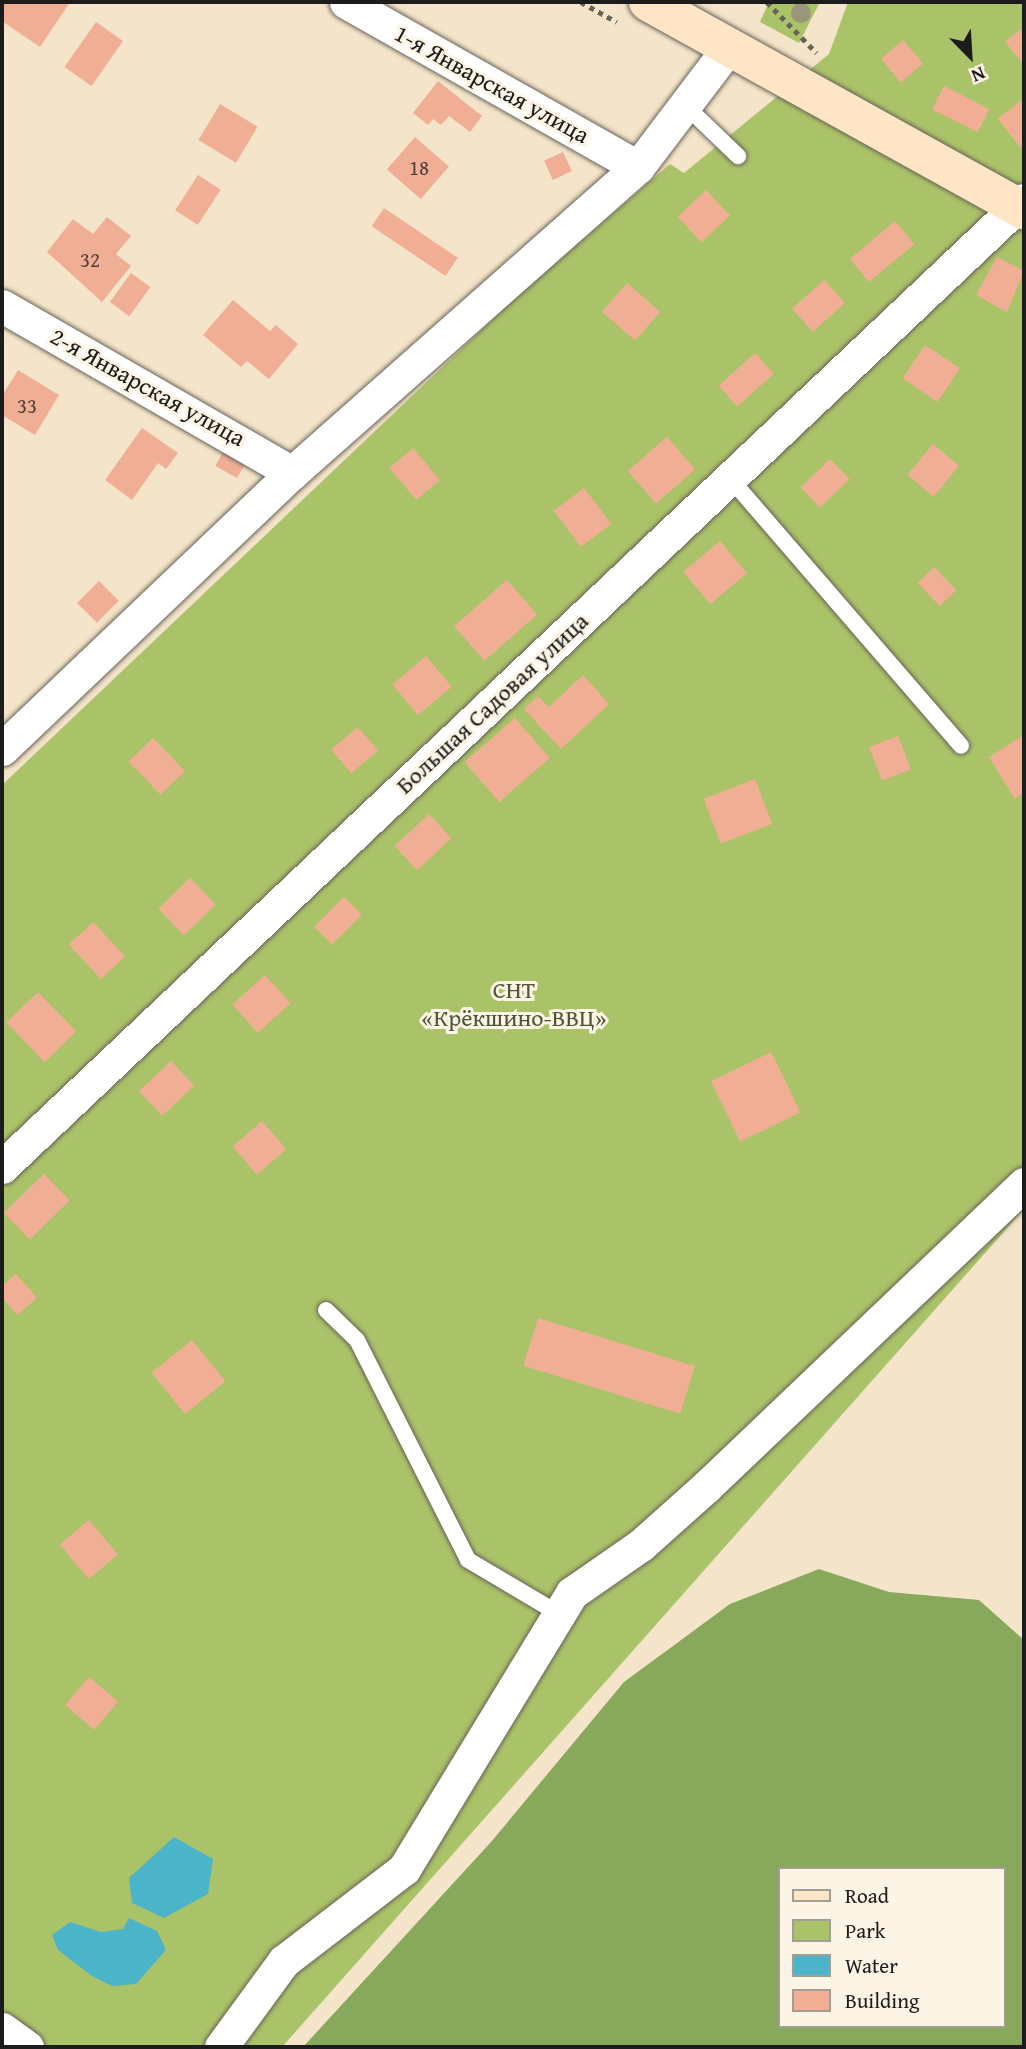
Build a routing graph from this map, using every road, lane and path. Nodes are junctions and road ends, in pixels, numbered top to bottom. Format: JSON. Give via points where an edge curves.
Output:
{"nodes":[{"id":1,"x":346,"y":2,"type":"edge"},
{"id":2,"x":648,"y":2,"type":"edge"},
{"id":3,"x":767,"y":2,"type":"edge"},
{"id":4,"x":729,"y":47,"type":"junction"},
{"id":5,"x":817,"y":53,"type":"dead end"},
{"id":6,"x":687,"y":107,"type":"junction"},
{"id":7,"x":738,"y":156,"type":"dead end"},
{"id":8,"x":638,"y":167,"type":"junction"},
{"id":9,"x":1022,"y":205,"type":"edge"},
{"id":10,"x":2,"y":306,"type":"edge"},
{"id":11,"x":292,"y":472,"type":"junction"},
{"id":12,"x":729,"y":477,"type":"junction"},
{"id":13,"x":961,"y":746,"type":"dead end"},
{"id":14,"x":2,"y":749,"type":"edge"},
{"id":15,"x":2,"y":1167,"type":"edge"},
{"id":16,"x":1024,"y":1184,"type":"edge"},
{"id":17,"x":326,"y":1310,"type":"dead end"},
{"id":18,"x":556,"y":1612,"type":"junction"},
{"id":19,"x":2,"y":2029,"type":"edge"},
{"id":20,"x":27,"y":2047,"type":"edge"},
{"id":21,"x":221,"y":2047,"type":"edge"}],
"edges":[{"from":1,"to":8,"type":"street","name":"1-я Январская улица"},
{"from":2,"to":4,"type":"main road"},
{"from":3,"to":5,"type":"path"},
{"from":4,"to":6,"type":"street"},
{"from":4,"to":9,"type":"main road"},
{"from":6,"to":7,"type":"lane"},
{"from":6,"to":8,"type":"street"},
{"from":8,"to":11,"type":"street"},
{"from":9,"to":12,"type":"street","name":"Большая Садовая улица"},
{"from":10,"to":11,"type":"street","name":"2-я Январская улица"},
{"from":11,"to":14,"type":"street"},
{"from":12,"to":13,"type":"lane"},
{"from":12,"to":15,"type":"street","name":"Большая Садовая улица"},
{"from":16,"to":18,"type":"street","via":[[707,1486]]},
{"from":17,"to":18,"type":"lane","via":[[357,1340],[468,1560]]},
{"from":18,"to":21,"type":"street","via":[[404,1869],[284,1961]]},
{"from":19,"to":20,"type":"street"}]}
